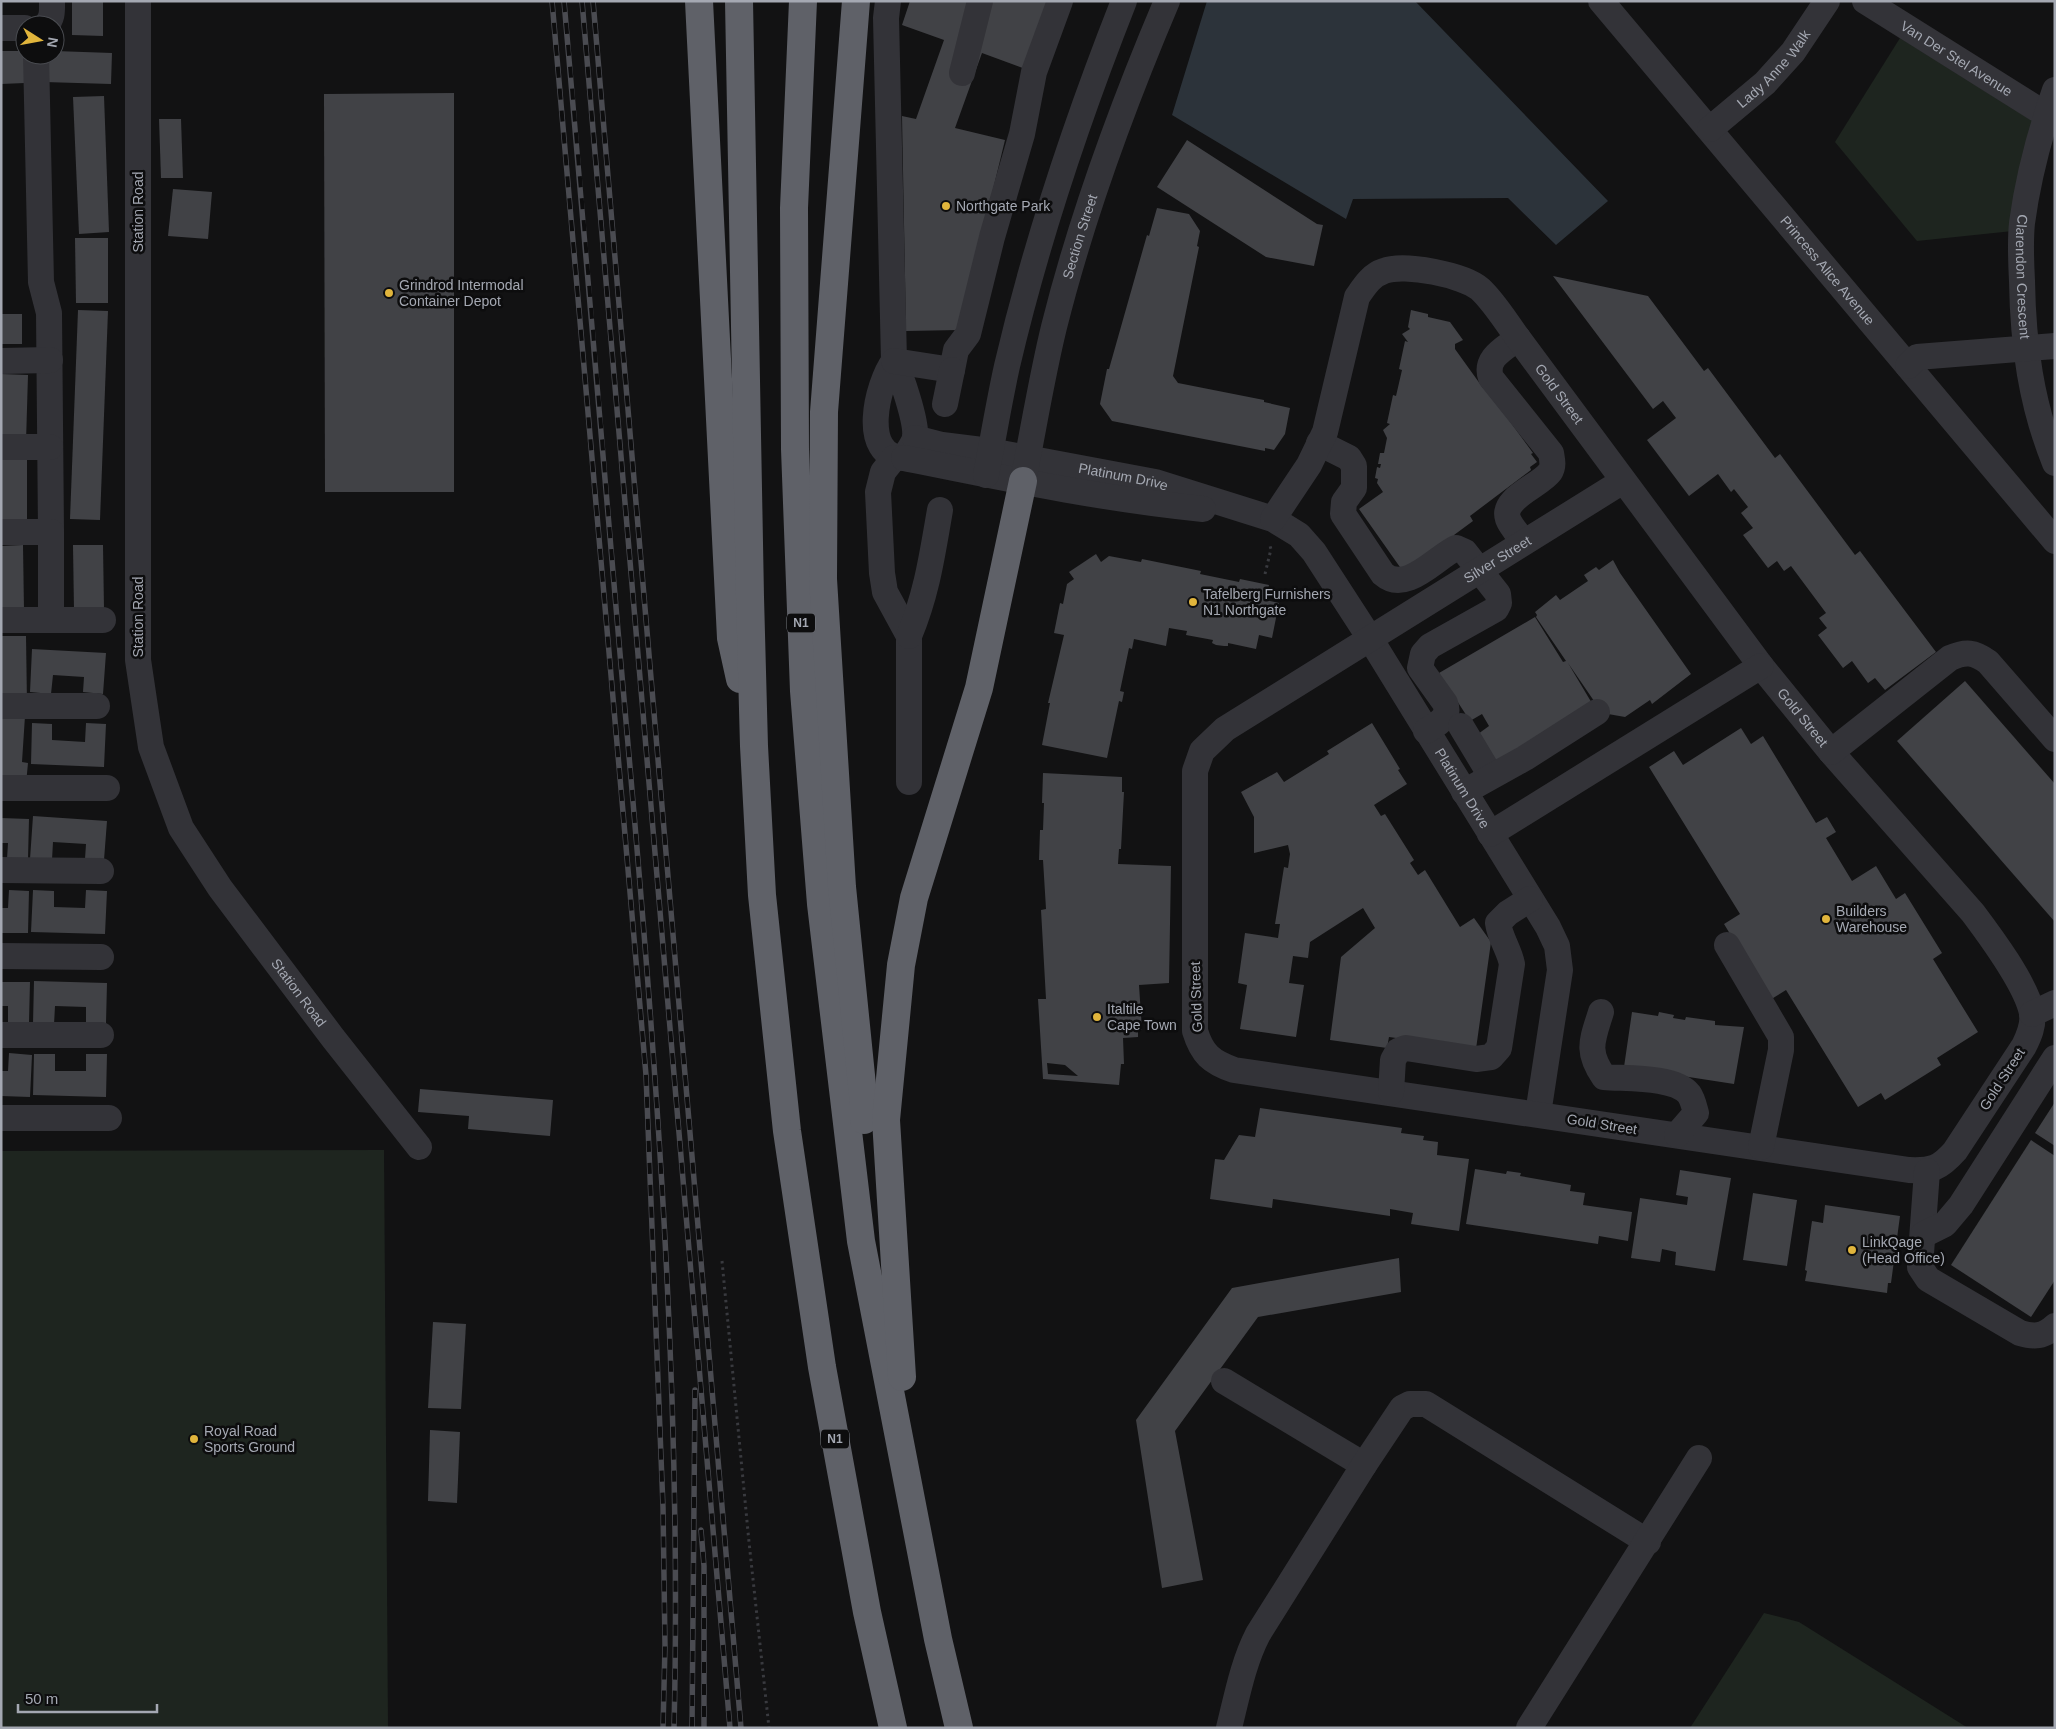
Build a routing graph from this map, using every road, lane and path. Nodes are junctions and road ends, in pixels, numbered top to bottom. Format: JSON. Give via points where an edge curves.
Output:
{"nodes":[{"id":1,"x":52,"y":1,"type":"edge"},
{"id":2,"x":138,"y":1,"type":"edge"},
{"id":3,"x":699,"y":1,"type":"edge"},
{"id":4,"x":739,"y":1,"type":"edge"},
{"id":5,"x":803,"y":1,"type":"edge"},
{"id":6,"x":856,"y":1,"type":"edge"},
{"id":7,"x":888,"y":1,"type":"edge"},
{"id":8,"x":980,"y":1,"type":"edge"},
{"id":9,"x":1060,"y":1,"type":"edge"},
{"id":10,"x":1124,"y":1,"type":"edge"},
{"id":11,"x":1167,"y":1,"type":"edge"},
{"id":12,"x":1601,"y":1,"type":"edge"},
{"id":13,"x":1826,"y":1,"type":"edge"},
{"id":14,"x":1865,"y":1,"type":"edge"},
{"id":15,"x":52,"y":15,"type":"edge"},
{"id":16,"x":1,"y":28,"type":"edge"},
{"id":17,"x":15,"y":28,"type":"edge"},
{"id":18,"x":36,"y":65,"type":"edge"},
{"id":19,"x":962,"y":74,"type":"dead end"},
{"id":20,"x":2051,"y":101,"type":"edge"},
{"id":21,"x":1710,"y":129,"type":"junction"},
{"id":22,"x":1518,"y":338,"type":"junction"},
{"id":23,"x":2055,"y":346,"type":"edge"},
{"id":24,"x":2026,"y":348,"type":"junction"},
{"id":25,"x":50,"y":360,"type":"junction"},
{"id":26,"x":1,"y":361,"type":"edge"},
{"id":27,"x":894,"y":361,"type":"junction"},
{"id":28,"x":1908,"y":366,"type":"junction"},
{"id":29,"x":952,"y":370,"type":"junction"},
{"id":30,"x":944,"y":404,"type":"dead end"},
{"id":31,"x":1319,"y":443,"type":"junction"},
{"id":32,"x":1,"y":447,"type":"edge"},
{"id":33,"x":50,"y":447,"type":"junction"},
{"id":34,"x":904,"y":451,"type":"junction"},
{"id":35,"x":988,"y":463,"type":"junction"},
{"id":36,"x":2055,"y":464,"type":"edge"},
{"id":37,"x":1026,"y":470,"type":"junction"},
{"id":38,"x":1623,"y":481,"type":"junction"},
{"id":39,"x":940,"y":510,"type":"dead end"},
{"id":40,"x":1263,"y":516,"type":"junction"},
{"id":41,"x":1,"y":532,"type":"edge"},
{"id":42,"x":51,"y":532,"type":"junction"},
{"id":43,"x":2055,"y":541,"type":"edge"},
{"id":44,"x":1524,"y":542,"type":"junction"},
{"id":45,"x":1269,"y":554,"type":"dead end"},
{"id":46,"x":1478,"y":570,"type":"junction"},
{"id":47,"x":1265,"y":574,"type":"dead end"},
{"id":48,"x":51,"y":608,"type":"dead end"},
{"id":49,"x":1,"y":620,"type":"edge"},
{"id":50,"x":104,"y":620,"type":"dead end"},
{"id":51,"x":909,"y":636,"type":"junction"},
{"id":52,"x":1371,"y":640,"type":"junction"},
{"id":53,"x":1761,"y":666,"type":"junction"},
{"id":54,"x":1,"y":706,"type":"edge"},
{"id":55,"x":97,"y":706,"type":"dead end"},
{"id":56,"x":1597,"y":712,"type":"dead end"},
{"id":57,"x":1460,"y":726,"type":"dead end"},
{"id":58,"x":1426,"y":731,"type":"junction"},
{"id":59,"x":2055,"y":739,"type":"edge"},
{"id":60,"x":754,"y":746,"type":"junction"},
{"id":61,"x":1831,"y":752,"type":"junction"},
{"id":62,"x":1491,"y":776,"type":"junction"},
{"id":63,"x":909,"y":782,"type":"dead end"},
{"id":64,"x":1,"y":788,"type":"edge"},
{"id":65,"x":107,"y":788,"type":"dead end"},
{"id":66,"x":1464,"y":792,"type":"junction"},
{"id":67,"x":1490,"y":834,"type":"junction"},
{"id":68,"x":1,"y":870,"type":"edge"},
{"id":69,"x":101,"y":871,"type":"dead end"},
{"id":70,"x":1530,"y":899,"type":"junction"},
{"id":71,"x":1727,"y":945,"type":"dead end"},
{"id":72,"x":1,"y":956,"type":"edge"},
{"id":73,"x":101,"y":957,"type":"dead end"},
{"id":74,"x":2044,"y":1008,"type":"edge"},
{"id":75,"x":1601,"y":1012,"type":"dead end"},
{"id":76,"x":1,"y":1035,"type":"edge"},
{"id":77,"x":101,"y":1035,"type":"dead end"},
{"id":78,"x":2055,"y":1058,"type":"edge"},
{"id":79,"x":1391,"y":1092,"type":"junction"},
{"id":80,"x":1538,"y":1114,"type":"junction"},
{"id":81,"x":1,"y":1118,"type":"edge"},
{"id":82,"x":109,"y":1118,"type":"dead end"},
{"id":83,"x":1677,"y":1135,"type":"junction"},
{"id":84,"x":419,"y":1147,"type":"dead end"},
{"id":85,"x":1761,"y":1147,"type":"junction"},
{"id":86,"x":1927,"y":1171,"type":"junction"},
{"id":87,"x":1923,"y":1235,"type":"junction"},
{"id":88,"x":861,"y":1241,"type":"junction"},
{"id":89,"x":722,"y":1261,"type":"dead end"},
{"id":90,"x":2055,"y":1326,"type":"edge"},
{"id":91,"x":1224,"y":1381,"type":"dead end"},
{"id":92,"x":1700,"y":1458,"type":"dead end"},
{"id":93,"x":1364,"y":1465,"type":"junction"},
{"id":94,"x":908,"y":1486,"type":"junction"},
{"id":95,"x":1648,"y":1542,"type":"junction"},
{"id":96,"x":769,"y":1728,"type":"edge"},
{"id":97,"x":894,"y":1728,"type":"edge"},
{"id":98,"x":959,"y":1728,"type":"edge"},
{"id":99,"x":1229,"y":1728,"type":"edge"},
{"id":100,"x":1529,"y":1728,"type":"edge"}],
"edges":[{"from":1,"to":15,"type":"street"},
{"from":2,"to":84,"type":"street","name":"Station Road","via":[[138,660],[150,747],[181,828],[220,888]]},
{"from":3,"to":60,"type":"highway","via":[[731,638]]},
{"from":4,"to":60,"type":"highway","number":"N1"},
{"from":5,"to":88,"type":"highway","number":"N1","via":[[794,228],[795,449],[804,691],[821,904]]},
{"from":6,"to":88,"type":"highway","via":[[824,412],[823,579],[842,887],[864,1105]]},
{"from":7,"to":27,"type":"street"},
{"from":8,"to":19,"type":"street"},
{"from":9,"to":29,"type":"street","via":[[1034,72],[1022,134],[968,334],[956,350]]},
{"from":10,"to":35,"type":"street","via":[[1066,158],[1039,249],[1007,366]]},
{"from":11,"to":37,"type":"street","name":"Section Street","via":[[1132,88],[1078,242],[1054,327]]},
{"from":12,"to":21,"type":"street","name":"Princess Alice Avenue"},
{"from":13,"to":21,"type":"street","name":"Lady Anne Walk","via":[[1793,52],[1777,70]]},
{"from":14,"to":20,"type":"street","name":"Van Der Stel Avenue","via":[[2029,104]]},
{"from":16,"to":17,"type":"street"},
{"from":18,"to":25,"type":"street","via":[[41,282],[49,313]]},
{"from":20,"to":24,"type":"street","name":"Clarendon Crescent","via":[[2032,168],[2022,225],[2022,309]]},
{"from":21,"to":28,"type":"street","name":"Princess Alice Avenue"},
{"from":22,"to":31,"type":"street","name":"Gold Street","via":[[1479,288],[1463,279],[1408,268],[1384,270],[1369,280],[1357,297],[1325,432]]},
{"from":22,"to":38,"type":"street","name":"Gold Street"},
{"from":22,"to":44,"type":"street","via":[[1490,361],[1488,370],[1551,453],[1553,464],[1550,472],[1512,502],[1508,512],[1508,520]]},
{"from":23,"to":24,"type":"street"},
{"from":24,"to":28,"type":"street","via":[[1917,357]]},
{"from":24,"to":36,"type":"street","name":"Clarendon Crescent","via":[[2032,394]]},
{"from":25,"to":26,"type":"street"},
{"from":25,"to":33,"type":"street"},
{"from":27,"to":29,"type":"street"},
{"from":27,"to":34,"type":"street","via":[[914,424]]},
{"from":27,"to":34,"type":"street","via":[[886,371],[875,429],[883,450]]},
{"from":28,"to":43,"type":"street","name":"Princess Alice Avenue"},
{"from":29,"to":30,"type":"street"},
{"from":31,"to":40,"type":"street","name":"Gold Street","via":[[1309,465]]},
{"from":31,"to":46,"type":"street","via":[[1348,458],[1354,466],[1354,488],[1344,502],[1344,514],[1388,579],[1407,580],[1456,548],[1464,552]]},
{"from":32,"to":33,"type":"street"},
{"from":33,"to":42,"type":"street"},
{"from":34,"to":35,"type":"street","name":"Platinum Drive","via":[[942,445]]},
{"from":34,"to":51,"type":"street","via":[[883,472],[878,492],[885,592]]},
{"from":35,"to":37,"type":"street","name":"Platinum Drive"},
{"from":37,"to":40,"type":"street","name":"Platinum Drive","via":[[1154,504]]},
{"from":37,"to":94,"type":"highway","via":[[979,688],[914,898],[901,965],[886,1120]]},
{"from":38,"to":44,"type":"street","name":"Silver Street"},
{"from":38,"to":53,"type":"street","name":"Gold Street"},
{"from":39,"to":51,"type":"street","via":[[926,590]]},
{"from":40,"to":52,"type":"street","name":"Platinum Drive","via":[[1299,535],[1314,552]]},
{"from":41,"to":42,"type":"street"},
{"from":42,"to":48,"type":"street"},
{"from":44,"to":46,"type":"street","name":"Silver Street"},
{"from":45,"to":47,"type":"path"},
{"from":46,"to":52,"type":"street","name":"Silver Street"},
{"from":46,"to":58,"type":"street","via":[[1498,594],[1499,603],[1496,609],[1430,646],[1423,654],[1420,668],[1448,710],[1446,716]]},
{"from":49,"to":50,"type":"street"},
{"from":51,"to":63,"type":"street"},
{"from":52,"to":58,"type":"street","name":"Platinum Drive"},
{"from":52,"to":79,"type":"street","name":"Gold Street","via":[[1225,730],[1202,751],[1194,771],[1195,1031],[1209,1058],[1234,1070]]},
{"from":53,"to":61,"type":"street","name":"Gold Street"},
{"from":53,"to":67,"type":"street"},
{"from":54,"to":55,"type":"street"},
{"from":56,"to":62,"type":"street"},
{"from":57,"to":62,"type":"street"},
{"from":58,"to":66,"type":"street","name":"Platinum Drive"},
{"from":59,"to":61,"type":"street","via":[[1988,662],[1977,654],[1963,653],[1950,658]]},
{"from":60,"to":97,"type":"highway","number":"N1","via":[[762,895],[789,1148],[823,1377],[867,1612]]},
{"from":61,"to":74,"type":"street","name":"Gold Street","via":[[1973,913],[2025,994]]},
{"from":62,"to":66,"type":"street"},
{"from":64,"to":65,"type":"street"},
{"from":66,"to":67,"type":"street","name":"Platinum Drive"},
{"from":67,"to":70,"type":"street","name":"Platinum Drive"},
{"from":68,"to":69,"type":"street"},
{"from":70,"to":79,"type":"street","via":[[1498,923],[1512,964],[1500,1048],[1491,1057],[1476,1059],[1406,1048],[1398,1050],[1393,1060]]},
{"from":70,"to":80,"type":"street","name":"Platinum Drive","via":[[1557,946],[1560,970]]},
{"from":71,"to":85,"type":"street","via":[[1781,1037]]},
{"from":72,"to":73,"type":"street"},
{"from":74,"to":86,"type":"street","name":"Gold Street","via":[[2024,1046],[1955,1151],[1944,1164]]},
{"from":75,"to":83,"type":"street","via":[[1592,1046],[1594,1062],[1604,1077],[1661,1081],[1687,1092],[1696,1113]]},
{"from":76,"to":77,"type":"street"},
{"from":78,"to":87,"type":"street","via":[[1960,1205],[1945,1224]]},
{"from":79,"to":80,"type":"street","name":"Gold Street"},
{"from":80,"to":83,"type":"street","name":"Gold Street"},
{"from":81,"to":82,"type":"street"},
{"from":83,"to":85,"type":"street","name":"Gold Street"},
{"from":85,"to":86,"type":"street","name":"Gold Street"},
{"from":86,"to":87,"type":"street"},
{"from":87,"to":90,"type":"street","via":[[1920,1267],[1928,1279],[2020,1333],[2033,1337],[2047,1334]]},
{"from":88,"to":94,"type":"highway","number":"N1"},
{"from":89,"to":96,"type":"path"},
{"from":91,"to":93,"type":"street"},
{"from":92,"to":95,"type":"street"},
{"from":93,"to":95,"type":"street","via":[[1402,1408],[1410,1404],[1426,1404]]},
{"from":93,"to":99,"type":"street","via":[[1258,1634],[1251,1648]]},
{"from":94,"to":98,"type":"highway","number":"N1"},
{"from":95,"to":100,"type":"street"}]}
